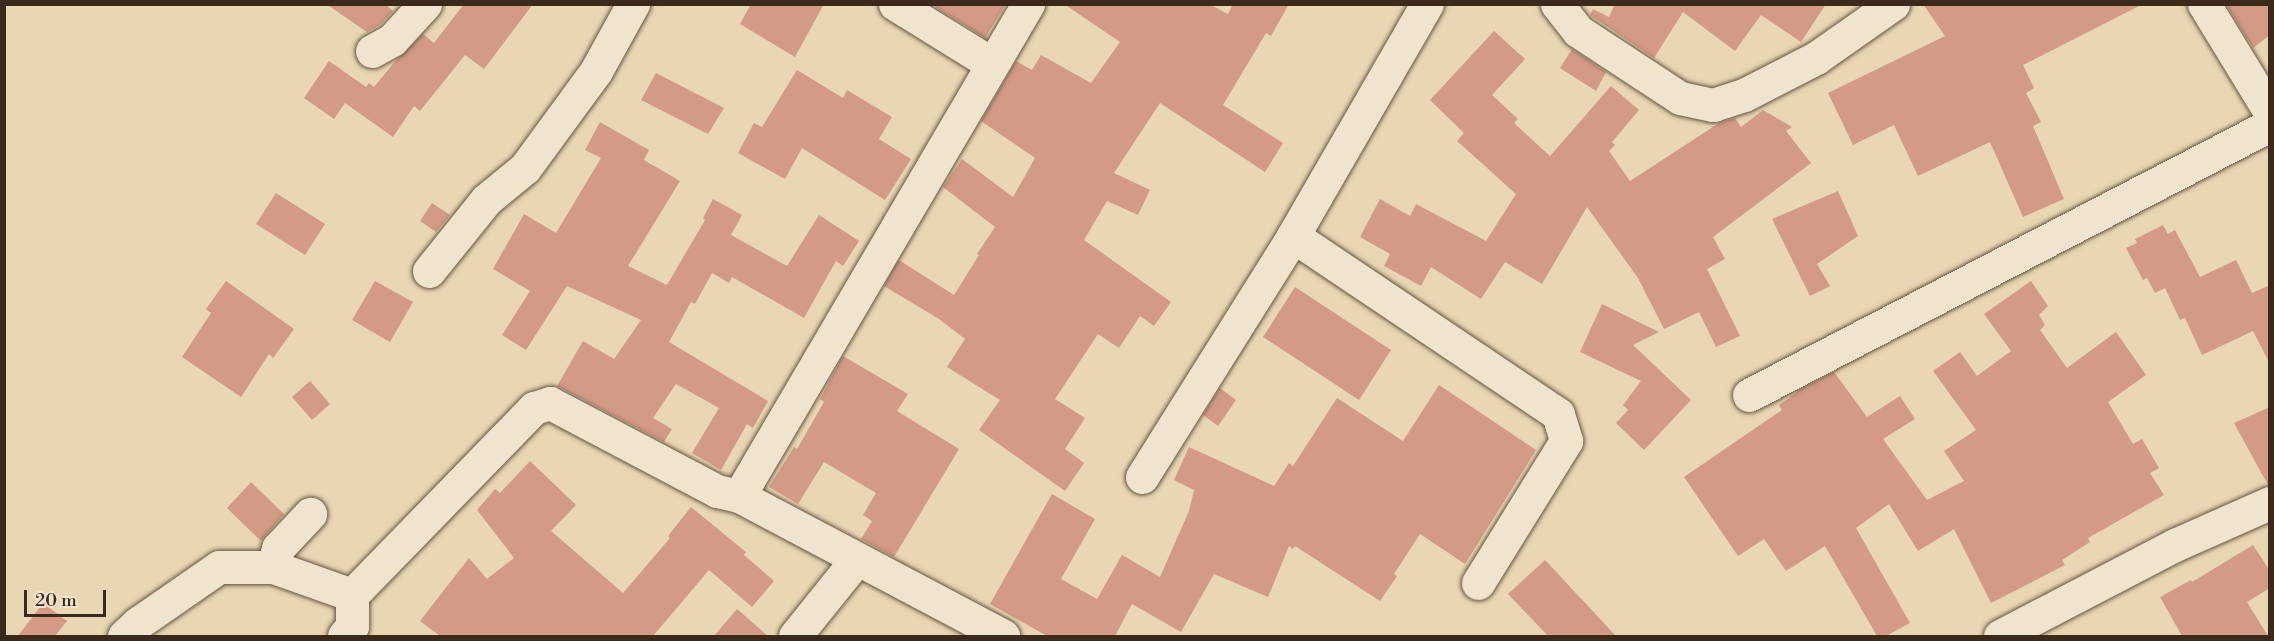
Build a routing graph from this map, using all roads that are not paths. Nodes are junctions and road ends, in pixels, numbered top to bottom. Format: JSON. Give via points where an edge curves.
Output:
{"nodes":[{"id":1,"x":425,"y":4,"type":"edge"},
{"id":2,"x":633,"y":4,"type":"edge"},
{"id":3,"x":895,"y":4,"type":"edge"},
{"id":4,"x":1028,"y":4,"type":"edge"},
{"id":5,"x":1428,"y":4,"type":"edge"},
{"id":6,"x":1557,"y":4,"type":"edge"},
{"id":7,"x":1893,"y":4,"type":"edge"},
{"id":8,"x":2204,"y":4,"type":"edge"},
{"id":9,"x":372,"y":51,"type":"dead end"},
{"id":10,"x":992,"y":64,"type":"junction"},
{"id":11,"x":2270,"y":112,"type":"edge"},
{"id":12,"x":2270,"y":125,"type":"edge"},
{"id":13,"x":1293,"y":236,"type":"junction"},
{"id":14,"x":429,"y":271,"type":"dead end"},
{"id":15,"x":1749,"y":395,"type":"dead end"},
{"id":16,"x":1142,"y":477,"type":"dead end"},
{"id":17,"x":738,"y":496,"type":"junction"},
{"id":18,"x":2270,"y":503,"type":"edge"},
{"id":19,"x":309,"y":514,"type":"dead end"},
{"id":20,"x":856,"y":560,"type":"junction"},
{"id":21,"x":273,"y":567,"type":"junction"},
{"id":22,"x":1478,"y":583,"type":"dead end"},
{"id":23,"x":352,"y":595,"type":"junction"},
{"id":24,"x":124,"y":636,"type":"edge"},
{"id":25,"x":344,"y":636,"type":"edge"},
{"id":26,"x":795,"y":636,"type":"edge"},
{"id":27,"x":1003,"y":636,"type":"edge"},
{"id":28,"x":2000,"y":636,"type":"edge"}],
"edges":[{"from":1,"to":9,"type":"street","via":[[392,40]]},
{"from":2,"to":14,"type":"street","via":[[596,71],[525,168],[486,200]]},
{"from":3,"to":10,"type":"street"},
{"from":4,"to":10,"type":"street"},
{"from":5,"to":13,"type":"street"},
{"from":6,"to":7,"type":"street","via":[[1578,31],[1670,92],[1713,105],[1744,95],[1816,58]]},
{"from":8,"to":11,"type":"street"},
{"from":10,"to":17,"type":"street"},
{"from":12,"to":15,"type":"street"},
{"from":13,"to":16,"type":"street"},
{"from":13,"to":22,"type":"street","via":[[1558,414],[1566,441]]},
{"from":17,"to":20,"type":"street"},
{"from":17,"to":23,"type":"street","via":[[717,491],[550,403],[534,408]]},
{"from":18,"to":28,"type":"street","via":[[2175,545]]},
{"from":19,"to":21,"type":"street","via":[[278,548]]},
{"from":20,"to":26,"type":"street"},
{"from":20,"to":27,"type":"street"},
{"from":21,"to":23,"type":"street"},
{"from":21,"to":24,"type":"street","via":[[219,567]]},
{"from":23,"to":25,"type":"street","via":[[352,626]]}]}
